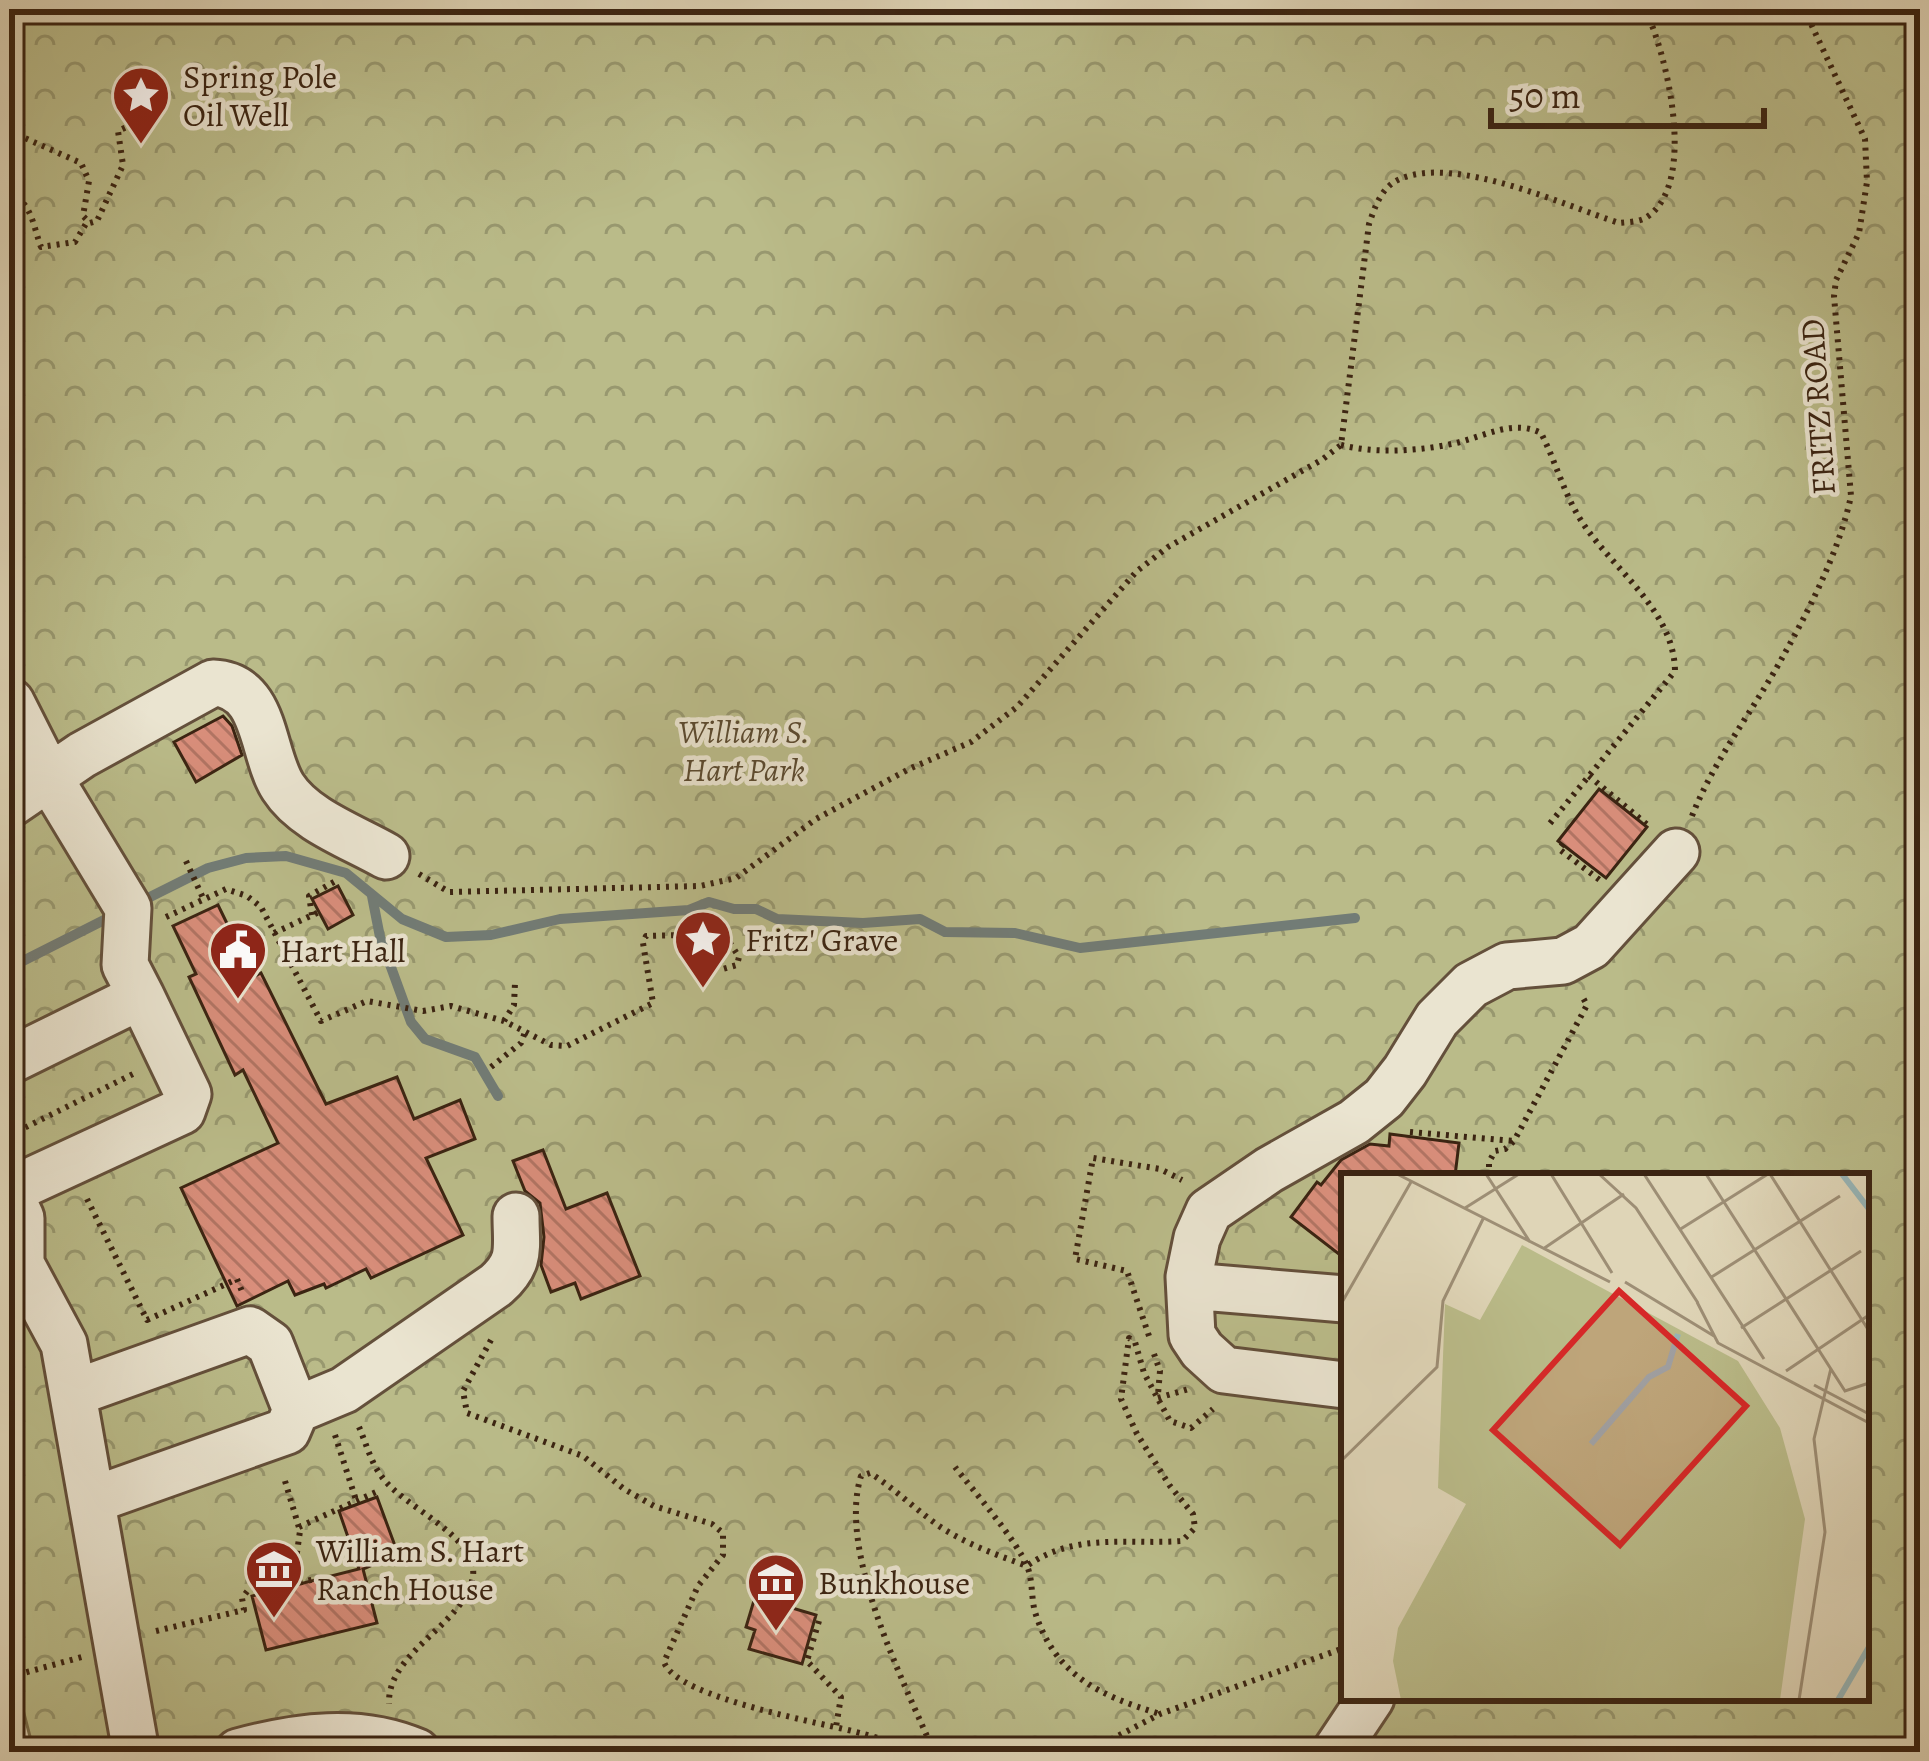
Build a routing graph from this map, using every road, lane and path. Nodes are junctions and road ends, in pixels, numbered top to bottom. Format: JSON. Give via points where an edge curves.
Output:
{"nodes":[{"id":1,"x":1645,"y":9,"type":"edge"},
{"id":2,"x":1804,"y":9,"type":"edge"},
{"id":3,"x":9,"y":130,"type":"edge"},
{"id":4,"x":140,"y":136,"type":"dead end"},
{"id":5,"x":9,"y":193,"type":"edge"},
{"id":6,"x":87,"y":222,"type":"junction"},
{"id":7,"x":1341,"y":445,"type":"junction"},
{"id":8,"x":11,"y":703,"type":"edge"},
{"id":9,"x":1589,"y":776,"type":"junction"},
{"id":10,"x":50,"y":778,"type":"junction"},
{"id":11,"x":9,"y":806,"type":"edge"},
{"id":12,"x":1644,"y":820,"type":"dead end"},
{"id":13,"x":1547,"y":826,"type":"dead end"},
{"id":14,"x":1563,"y":844,"type":"dead end"},
{"id":15,"x":1676,"y":852,"type":"joint"},
{"id":16,"x":386,"y":856,"type":"joint"},
{"id":17,"x":188,"y":864,"type":"dead end"},
{"id":18,"x":1588,"y":871,"type":"dead end"},
{"id":19,"x":203,"y":898,"type":"junction"},
{"id":20,"x":319,"y":912,"type":"dead end"},
{"id":21,"x":274,"y":933,"type":"junction"},
{"id":22,"x":704,"y":934,"type":"junction"},
{"id":23,"x":127,"y":940,"type":"junction"},
{"id":24,"x":1563,"y":961,"type":"junction"},
{"id":25,"x":515,"y":983,"type":"dead end"},
{"id":26,"x":141,"y":996,"type":"junction"},
{"id":27,"x":504,"y":1021,"type":"junction"},
{"id":28,"x":525,"y":1032,"type":"junction"},
{"id":29,"x":172,"y":1058,"type":"junction"},
{"id":30,"x":9,"y":1061,"type":"edge"},
{"id":31,"x":491,"y":1067,"type":"dead end"},
{"id":32,"x":12,"y":1132,"type":"edge"},
{"id":33,"x":1409,"y":1132,"type":"dead end"},
{"id":34,"x":1514,"y":1141,"type":"junction"},
{"id":35,"x":9,"y":1142,"type":"edge"},
{"id":36,"x":69,"y":1163,"type":"junction"},
{"id":37,"x":1489,"y":1173,"type":"edge"},
{"id":38,"x":1174,"y":1179,"type":"dead end"},
{"id":39,"x":9,"y":1192,"type":"edge"},
{"id":40,"x":516,"y":1216,"type":"dead end"},
{"id":41,"x":512,"y":1271,"type":"junction"},
{"id":42,"x":1131,"y":1278,"type":"dead end"},
{"id":43,"x":1190,"y":1286,"type":"junction"},
{"id":44,"x":1341,"y":1299,"type":"edge"},
{"id":45,"x":262,"y":1336,"type":"junction"},
{"id":46,"x":1341,"y":1385,"type":"edge"},
{"id":47,"x":74,"y":1393,"type":"junction"},
{"id":48,"x":1214,"y":1395,"type":"dead end"},
{"id":49,"x":321,"y":1400,"type":"junction"},
{"id":50,"x":956,"y":1467,"type":"dead end"},
{"id":51,"x":286,"y":1481,"type":"dead end"},
{"id":52,"x":376,"y":1492,"type":"dead end"},
{"id":53,"x":93,"y":1500,"type":"junction"},
{"id":54,"x":356,"y":1500,"type":"junction"},
{"id":55,"x":299,"y":1526,"type":"junction"},
{"id":56,"x":1027,"y":1566,"type":"junction"},
{"id":57,"x":319,"y":1578,"type":"dead end"},
{"id":58,"x":292,"y":1585,"type":"junction"},
{"id":59,"x":256,"y":1593,"type":"dead end"},
{"id":60,"x":819,"y":1621,"type":"dead end"},
{"id":61,"x":1341,"y":1649,"type":"edge"},
{"id":62,"x":1369,"y":1701,"type":"edge"},
{"id":63,"x":1160,"y":1714,"type":"junction"},
{"id":64,"x":836,"y":1727,"type":"junction"},
{"id":65,"x":400,"y":1745,"type":"edge"},
{"id":66,"x":136,"y":1752,"type":"edge"},
{"id":67,"x":238,"y":1752,"type":"edge"},
{"id":68,"x":918,"y":1752,"type":"edge"},
{"id":69,"x":934,"y":1752,"type":"edge"},
{"id":70,"x":1088,"y":1752,"type":"edge"},
{"id":71,"x":1335,"y":1752,"type":"edge"}],
"edges":[{"from":1,"to":7,"type":"path","via":[[1671,94],[1674,157],[1665,199],[1644,220],[1619,224],[1456,172],[1400,179],[1380,195],[1369,224]]},
{"from":2,"to":15,"type":"path","name":"FRITZ ROAD","via":[[1864,139],[1859,233],[1834,296],[1852,496],[1782,659],[1712,772]]},
{"from":3,"to":6,"type":"path","via":[[81,163],[89,182]]},
{"from":4,"to":6,"type":"path","via":[[131,125],[118,131],[120,177],[97,221]]},
{"from":5,"to":6,"type":"path","via":[[30,212],[41,247],[75,242]]},
{"from":7,"to":9,"type":"path","via":[[1369,452],[1452,444],[1511,427],[1541,433],[1576,513],[1674,649],[1675,671],[1664,688]]},
{"from":7,"to":16,"type":"path","via":[[1137,571],[1018,707],[971,742],[816,819],[736,878],[700,886],[449,892]]},
{"from":8,"to":10,"type":"lane"},
{"from":9,"to":12,"type":"path"},
{"from":9,"to":13,"type":"path"},
{"from":10,"to":11,"type":"lane"},
{"from":10,"to":16,"type":"lane","via":[[213,683],[228,684],[250,704],[281,785],[309,813]]},
{"from":10,"to":23,"type":"lane","via":[[128,908]]},
{"from":14,"to":18,"type":"path","via":[[1559,849]]},
{"from":15,"to":24,"type":"lane","via":[[1591,946]]},
{"from":17,"to":19,"type":"path"},
{"from":19,"to":21,"type":"path","via":[[226,889],[247,896]]},
{"from":19,"to":23,"type":"path"},
{"from":20,"to":21,"type":"path"},
{"from":21,"to":27,"type":"path","via":[[321,1021],[368,1001],[423,1011],[451,1006]]},
{"from":22,"to":22,"type":"path","via":[[728,937],[737,965],[723,969]]},
{"from":22,"to":28,"type":"path","via":[[644,938],[655,998],[649,1007],[567,1046]]},
{"from":23,"to":26,"type":"lane","via":[[125,965]]},
{"from":24,"to":34,"type":"path","via":[[1587,1005]]},
{"from":24,"to":43,"type":"lane","via":[[1507,966],[1471,985],[1437,1018],[1384,1098],[1209,1211]]},
{"from":25,"to":27,"type":"path"},
{"from":26,"to":29,"type":"lane"},
{"from":26,"to":30,"type":"lane"},
{"from":27,"to":28,"type":"path"},
{"from":28,"to":31,"type":"path"},
{"from":29,"to":32,"type":"path"},
{"from":29,"to":36,"type":"lane","via":[[188,1089],[182,1111]]},
{"from":32,"to":35,"type":"path"},
{"from":33,"to":34,"type":"path"},
{"from":34,"to":37,"type":"path","via":[[1496,1151]]},
{"from":36,"to":39,"type":"lane"},
{"from":36,"to":45,"type":"path","via":[[147,1320],[237,1279]]},
{"from":38,"to":42,"type":"path","via":[[1160,1169],[1093,1158],[1075,1258],[1127,1270]]},
{"from":39,"to":47,"type":"lane","via":[[22,1218],[21,1264],[64,1344]]},
{"from":40,"to":41,"type":"lane"},
{"from":41,"to":49,"type":"lane"},
{"from":41,"to":64,"type":"path","via":[[514,1303],[464,1391],[467,1413],[583,1456],[654,1505],[718,1527],[723,1555],[682,1616],[665,1669],[731,1702]]},
{"from":43,"to":44,"type":"lane"},
{"from":43,"to":46,"type":"lane","via":[[1192,1335],[1224,1370]]},
{"from":45,"to":47,"type":"lane","via":[[239,1332]]},
{"from":45,"to":49,"type":"lane"},
{"from":47,"to":53,"type":"lane"},
{"from":48,"to":56,"type":"path","via":[[1202,1422],[1182,1427],[1170,1420],[1129,1338],[1121,1399],[1195,1528],[1183,1541],[1065,1547]]},
{"from":49,"to":53,"type":"lane","via":[[286,1431]]},
{"from":49,"to":54,"type":"path"},
{"from":49,"to":65,"type":"path","via":[[381,1477],[467,1549],[474,1570],[468,1592],[389,1692]]},
{"from":50,"to":56,"type":"path"},
{"from":51,"to":55,"type":"path"},
{"from":52,"to":54,"type":"path"},
{"from":53,"to":66,"type":"lane"},
{"from":54,"to":55,"type":"path"},
{"from":55,"to":58,"type":"path"},
{"from":56,"to":63,"type":"path","via":[[1035,1610],[1060,1660],[1082,1682]]},
{"from":56,"to":69,"type":"path","via":[[974,1546],[870,1473],[861,1476],[859,1531],[872,1600]]},
{"from":57,"to":58,"type":"path"},
{"from":58,"to":59,"type":"path"},
{"from":60,"to":64,"type":"path","via":[[807,1661],[841,1696]]},
{"from":61,"to":63,"type":"path"},
{"from":62,"to":71,"type":"lane"},
{"from":63,"to":70,"type":"path"},
{"from":64,"to":68,"type":"path"},
{"from":65,"to":67,"type":"lane","via":[[340,1736]]}]}
